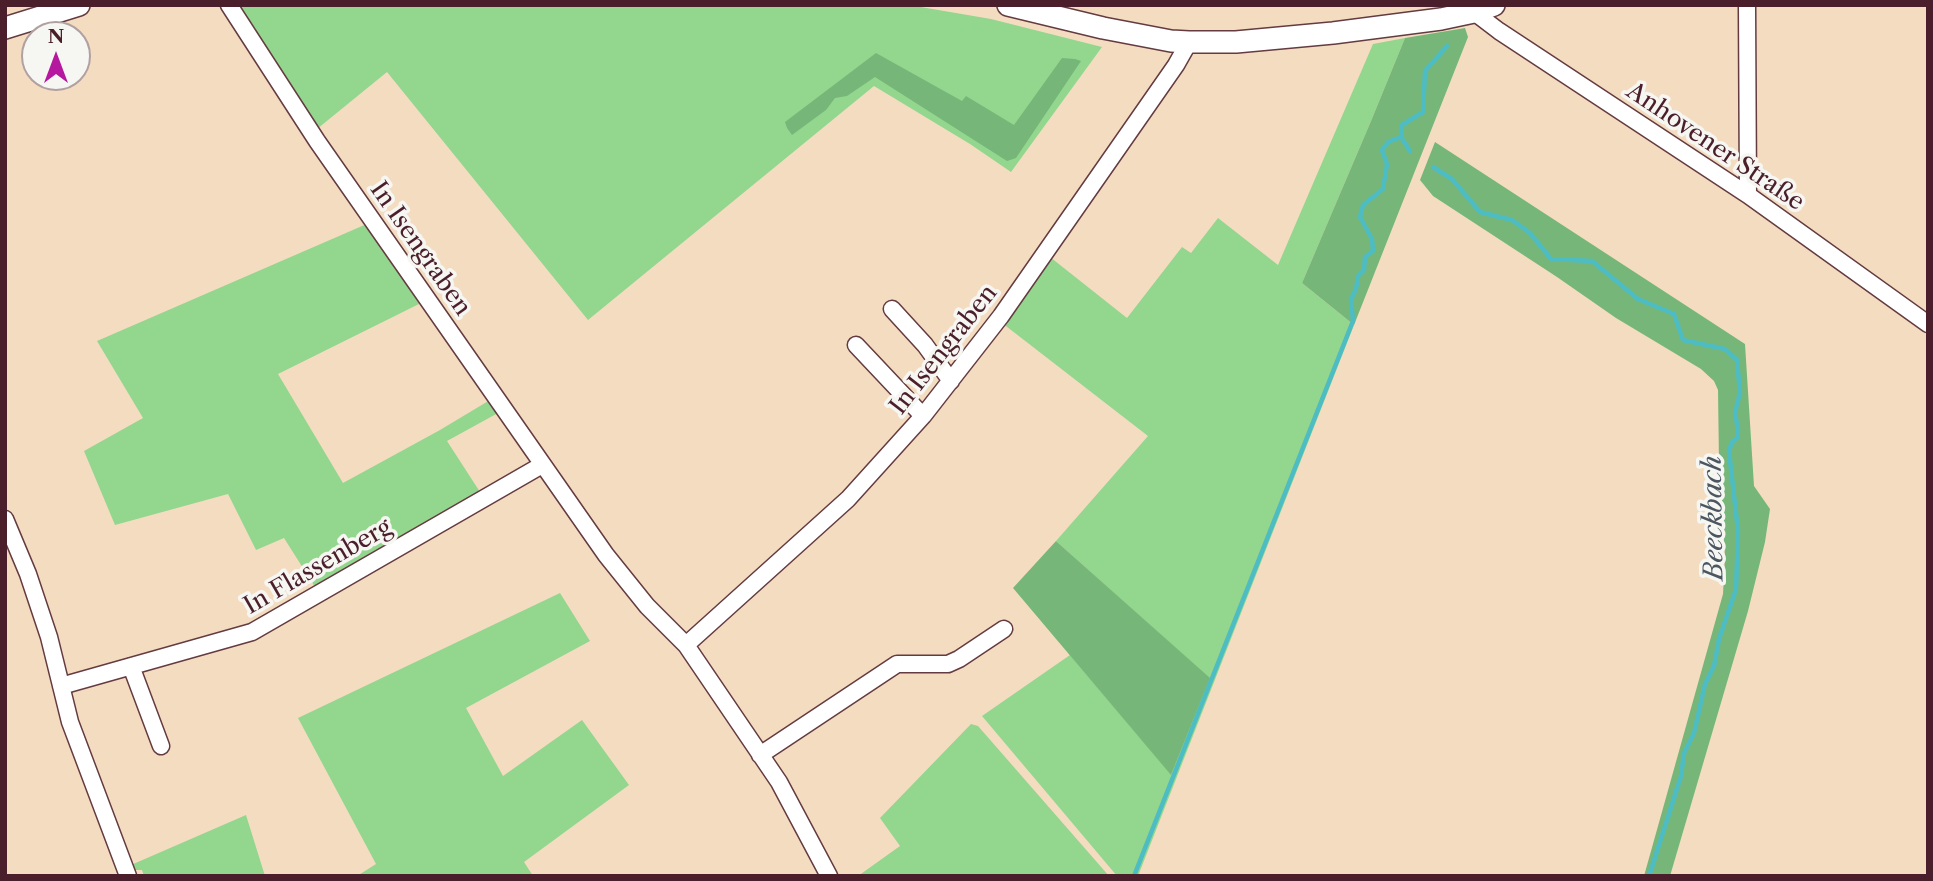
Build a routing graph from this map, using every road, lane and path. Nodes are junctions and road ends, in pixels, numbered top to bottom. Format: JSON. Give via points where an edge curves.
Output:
{"nodes":[{"id":1,"x":79,"y":5,"type":"edge"},
{"id":2,"x":229,"y":5,"type":"edge"},
{"id":3,"x":1008,"y":5,"type":"edge"},
{"id":4,"x":1747,"y":5,"type":"edge"},
{"id":5,"x":1484,"y":9,"type":"edge"},
{"id":6,"x":5,"y":28,"type":"edge"},
{"id":7,"x":1189,"y":42,"type":"junction"},
{"id":8,"x":1748,"y":195,"type":"junction"},
{"id":9,"x":892,"y":309,"type":"dead end"},
{"id":10,"x":1928,"y":324,"type":"edge"},
{"id":11,"x":856,"y":345,"type":"dead end"},
{"id":12,"x":951,"y":381,"type":"junction"},
{"id":13,"x":923,"y":416,"type":"junction"},
{"id":14,"x":542,"y":465,"type":"junction"},
{"id":15,"x":5,"y":519,"type":"edge"},
{"id":16,"x":1004,"y":629,"type":"dead end"},
{"id":17,"x":686,"y":645,"type":"junction"},
{"id":18,"x":131,"y":666,"type":"junction"},
{"id":19,"x":61,"y":686,"type":"junction"},
{"id":20,"x":161,"y":746,"type":"dead end"},
{"id":21,"x":760,"y":755,"type":"junction"},
{"id":22,"x":128,"y":876,"type":"edge"},
{"id":23,"x":829,"y":876,"type":"edge"}],
"edges":[{"from":1,"to":6,"type":"main road"},
{"from":2,"to":14,"type":"street","name":"In Isengraben","via":[[317,141]]},
{"from":3,"to":7,"type":"main road","via":[[1103,28]]},
{"from":4,"to":8,"type":"street"},
{"from":5,"to":7,"type":"main road","via":[[1333,33]]},
{"from":5,"to":8,"type":"street","name":"Anhovener Straße","via":[[1499,31]]},
{"from":7,"to":12,"type":"street","name":"In Isengraben","via":[[1001,316]]},
{"from":8,"to":10,"type":"street","name":"Anhovener Straße"},
{"from":9,"to":12,"type":"street"},
{"from":11,"to":13,"type":"street"},
{"from":12,"to":13,"type":"street","name":"In Isengraben"},
{"from":13,"to":17,"type":"street","name":"In Isengraben","via":[[848,499]]},
{"from":14,"to":17,"type":"street","name":"In Isengraben","via":[[606,555]]},
{"from":14,"to":18,"type":"street","name":"In Flassenberg","via":[[252,632]]},
{"from":15,"to":19,"type":"street","via":[[45,624]]},
{"from":16,"to":21,"type":"street","via":[[948,664],[897,664]]},
{"from":17,"to":21,"type":"street","name":"In Isengraben"},
{"from":18,"to":19,"type":"street","name":"In Flassenberg"},
{"from":18,"to":20,"type":"street"},
{"from":19,"to":22,"type":"street"},
{"from":21,"to":23,"type":"street","name":"In Isengraben"}]}
